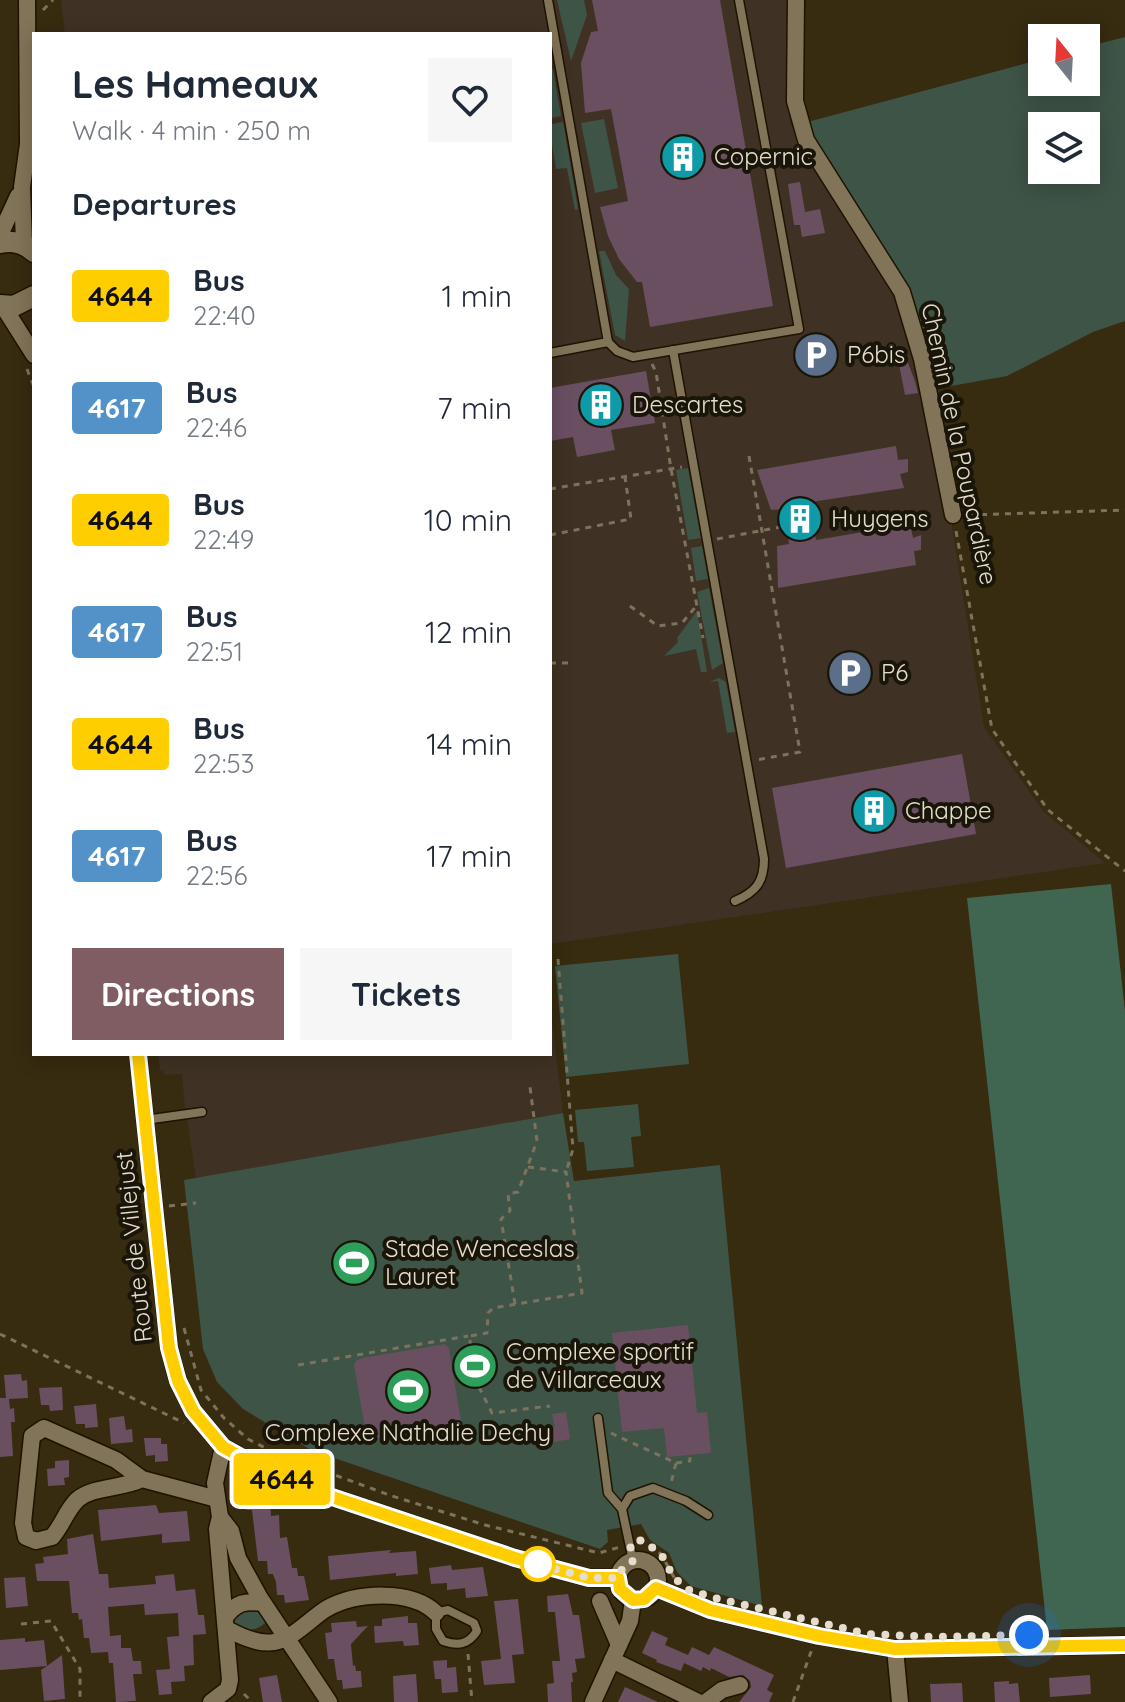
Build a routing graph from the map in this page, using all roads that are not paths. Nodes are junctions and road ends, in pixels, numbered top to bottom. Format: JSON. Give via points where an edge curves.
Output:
{"nodes":[{"id":1,"x":27,"y":0,"type":"edge"},
{"id":2,"x":548,"y":0,"type":"edge"},
{"id":3,"x":739,"y":0,"type":"edge"},
{"id":4,"x":796,"y":0,"type":"edge"},
{"id":5,"x":22,"y":187,"type":"junction"},
{"id":6,"x":0,"y":235,"type":"edge"},
{"id":7,"x":0,"y":243,"type":"edge"},
{"id":8,"x":29,"y":248,"type":"edge"},
{"id":9,"x":32,"y":298,"type":"edge"},
{"id":10,"x":1,"y":305,"type":"edge"},
{"id":11,"x":608,"y":342,"type":"junction"},
{"id":12,"x":673,"y":350,"type":"junction"},
{"id":13,"x":32,"y":352,"type":"edge"},
{"id":14,"x":552,"y":353,"type":"edge"},
{"id":15,"x":953,"y":515,"type":"road end"},
{"id":16,"x":735,"y":901,"type":"dead end"},
{"id":17,"x":138,"y":1056,"type":"edge"},
{"id":18,"x":202,"y":1112,"type":"dead end"},
{"id":19,"x":145,"y":1120,"type":"junction"},
{"id":20,"x":598,"y":1418,"type":"dead end"},
{"id":21,"x":223,"y":1447,"type":"junction"},
{"id":22,"x":142,"y":1479,"type":"junction"},
{"id":23,"x":217,"y":1499,"type":"junction"},
{"id":24,"x":622,"y":1509,"type":"junction"},
{"id":25,"x":708,"y":1515,"type":"dead end"},
{"id":26,"x":220,"y":1517,"type":"junction"},
{"id":27,"x":632,"y":1552,"type":"junction"},
{"id":28,"x":618,"y":1578,"type":"junction"},
{"id":29,"x":656,"y":1588,"type":"junction"},
{"id":30,"x":633,"y":1600,"type":"junction"},
{"id":31,"x":600,"y":1601,"type":"dead end"},
{"id":32,"x":267,"y":1609,"type":"junction"},
{"id":33,"x":436,"y":1613,"type":"junction"},
{"id":34,"x":231,"y":1627,"type":"junction"},
{"id":35,"x":286,"y":1638,"type":"junction"},
{"id":36,"x":1125,"y":1645,"type":"edge"},
{"id":37,"x":895,"y":1649,"type":"junction"},
{"id":38,"x":616,"y":1653,"type":"junction"},
{"id":39,"x":740,"y":1685,"type":"dead end"},
{"id":40,"x":211,"y":1702,"type":"edge"},
{"id":41,"x":329,"y":1702,"type":"edge"},
{"id":42,"x":593,"y":1702,"type":"edge"},
{"id":43,"x":698,"y":1702,"type":"edge"},
{"id":44,"x":706,"y":1702,"type":"edge"},
{"id":45,"x":900,"y":1702,"type":"edge"}],
"edges":[{"from":1,"to":5,"type":"street","via":[[28,144]]},
{"from":2,"to":11,"type":"lane"},
{"from":3,"to":12,"type":"lane","via":[[799,329]]},
{"from":4,"to":15,"type":"street","name":"Chemin de la Poupardière","via":[[795,101],[806,140],[902,292],[922,359]]},
{"from":5,"to":6,"type":"street"},
{"from":5,"to":8,"type":"street"},
{"from":7,"to":8,"type":"street"},
{"from":9,"to":10,"type":"street"},
{"from":10,"to":13,"type":"street"},
{"from":11,"to":12,"type":"lane","via":[[633,357]]},
{"from":11,"to":14,"type":"lane"},
{"from":12,"to":16,"type":"lane","via":[[764,859],[757,888]]},
{"from":17,"to":19,"type":"street","name":"Route de Villejust"},
{"from":18,"to":19,"type":"lane"},
{"from":19,"to":21,"type":"street","name":"Route de Villejust","via":[[169,1348],[193,1411]]},
{"from":20,"to":24,"type":"lane","via":[[608,1493]]},
{"from":21,"to":23,"type":"street"},
{"from":21,"to":28,"type":"street","name":"Route de Villejust","via":[[290,1483],[438,1533],[589,1578]]},
{"from":22,"to":22,"type":"street","via":[[116,1460],[44,1428],[32,1436],[26,1537],[52,1537],[78,1499],[91,1491],[127,1487]]},
{"from":22,"to":23,"type":"street"},
{"from":23,"to":26,"type":"street"},
{"from":24,"to":25,"type":"lane","via":[[630,1496],[653,1488]]},
{"from":24,"to":27,"type":"lane"},
{"from":26,"to":32,"type":"street"},
{"from":26,"to":34,"type":"street","via":[[217,1529]]},
{"from":27,"to":28,"type":"street"},
{"from":27,"to":29,"type":"street","via":[[651,1565],[658,1576]]},
{"from":28,"to":30,"type":"street","via":[[620,1589]]},
{"from":29,"to":30,"type":"street","via":[[644,1599]]},
{"from":29,"to":37,"type":"street","via":[[710,1610]]},
{"from":30,"to":38,"type":"street"},
{"from":31,"to":38,"type":"street"},
{"from":32,"to":34,"type":"street","via":[[246,1601],[235,1605]]},
{"from":32,"to":34,"type":"street","via":[[271,1626],[266,1632]]},
{"from":32,"to":35,"type":"street"},
{"from":33,"to":33,"type":"lane","via":[[443,1641],[462,1644],[477,1631],[474,1623],[448,1610]]},
{"from":33,"to":35,"type":"street","via":[[426,1603],[399,1597],[363,1598],[324,1610]]},
{"from":34,"to":35,"type":"street","via":[[273,1643]]},
{"from":34,"to":40,"type":"street","via":[[228,1689]]},
{"from":35,"to":41,"type":"street"},
{"from":36,"to":37,"type":"street"},
{"from":37,"to":45,"type":"street"},
{"from":38,"to":42,"type":"street"},
{"from":38,"to":43,"type":"street"},
{"from":39,"to":44,"type":"street"}]}
